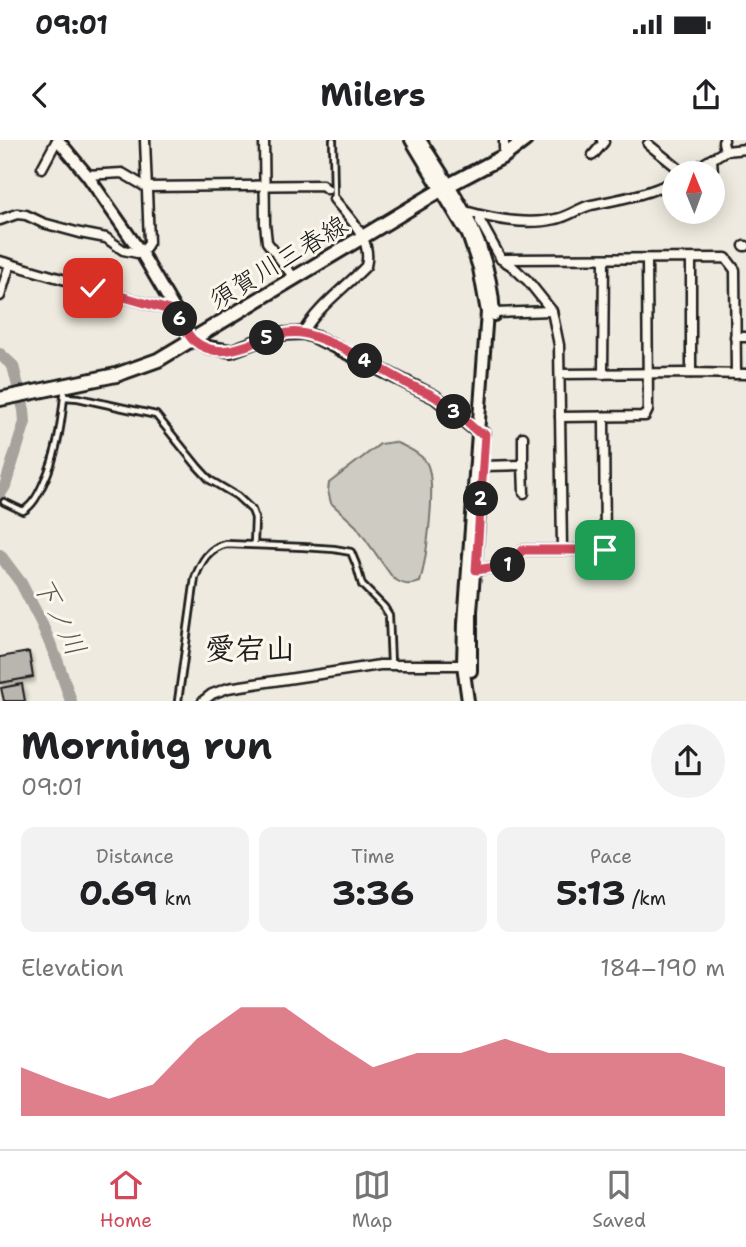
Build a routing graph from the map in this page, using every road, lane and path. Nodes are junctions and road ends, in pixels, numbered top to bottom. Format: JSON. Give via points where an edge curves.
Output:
{"nodes":[{"id":1,"x":58,"y":140,"type":"edge"},
{"id":2,"x":145,"y":140,"type":"edge"},
{"id":3,"x":264,"y":140,"type":"edge"},
{"id":4,"x":333,"y":140,"type":"edge"},
{"id":5,"x":411,"y":140,"type":"edge"},
{"id":6,"x":420,"y":140,"type":"edge"},
{"id":7,"x":504,"y":140,"type":"edge"},
{"id":8,"x":525,"y":140,"type":"edge"},
{"id":9,"x":602,"y":140,"type":"edge"},
{"id":10,"x":724,"y":140,"type":"edge"},
{"id":11,"x":648,"y":144,"type":"dead end"},
{"id":12,"x":746,"y":149,"type":"edge"},
{"id":13,"x":725,"y":151,"type":"junction"},
{"id":14,"x":593,"y":155,"type":"dead end"},
{"id":15,"x":504,"y":156,"type":"junction"},
{"id":16,"x":712,"y":159,"type":"joint"},
{"id":17,"x":670,"y":161,"type":"edge"},
{"id":18,"x":708,"y":161,"type":"edge"},
{"id":19,"x":42,"y":168,"type":"dead end"},
{"id":20,"x":88,"y":175,"type":"junction"},
{"id":21,"x":264,"y":186,"type":"junction"},
{"id":22,"x":662,"y":186,"type":"edge"},
{"id":23,"x":146,"y":187,"type":"junction"},
{"id":24,"x":445,"y":187,"type":"junction"},
{"id":25,"x":327,"y":189,"type":"dead end"},
{"id":26,"x":334,"y":199,"type":"joint"},
{"id":27,"x":465,"y":211,"type":"junction"},
{"id":28,"x":481,"y":216,"type":"junction"},
{"id":29,"x":0,"y":220,"type":"edge"},
{"id":30,"x":364,"y":237,"type":"junction"},
{"id":31,"x":142,"y":254,"type":"junction"},
{"id":32,"x":647,"y":258,"type":"junction"},
{"id":33,"x":691,"y":258,"type":"junction"},
{"id":34,"x":501,"y":259,"type":"junction"},
{"id":35,"x":604,"y":259,"type":"junction"},
{"id":36,"x":0,"y":261,"type":"edge"},
{"id":37,"x":10,"y":264,"type":"junction"},
{"id":38,"x":295,"y":279,"type":"junction"},
{"id":39,"x":0,"y":296,"type":"edge"},
{"id":40,"x":552,"y":311,"type":"junction"},
{"id":41,"x":176,"y":312,"type":"junction"},
{"id":42,"x":494,"y":313,"type":"junction"},
{"id":43,"x":303,"y":333,"type":"junction"},
{"id":44,"x":735,"y":337,"type":"junction"},
{"id":45,"x":746,"y":337,"type":"edge"},
{"id":46,"x":192,"y":339,"type":"junction"},
{"id":47,"x":691,"y":373,"type":"junction"},
{"id":48,"x":560,"y":374,"type":"junction"},
{"id":49,"x":603,"y":374,"type":"junction"},
{"id":50,"x":648,"y":374,"type":"junction"},
{"id":51,"x":736,"y":374,"type":"junction"},
{"id":52,"x":746,"y":374,"type":"edge"},
{"id":53,"x":65,"y":392,"type":"junction"},
{"id":54,"x":0,"y":399,"type":"edge"},
{"id":55,"x":560,"y":417,"type":"junction"},
{"id":56,"x":604,"y":417,"type":"junction"},
{"id":57,"x":482,"y":433,"type":"junction"},
{"id":58,"x":523,"y":437,"type":"dead end"},
{"id":59,"x":523,"y":465,"type":"junction"},
{"id":60,"x":483,"y":466,"type":"junction"},
{"id":61,"x":524,"y":493,"type":"dead end"},
{"id":62,"x":4,"y":502,"type":"dead end"},
{"id":63,"x":254,"y":545,"type":"junction"},
{"id":64,"x":562,"y":549,"type":"junction"},
{"id":65,"x":476,"y":570,"type":"junction"},
{"id":66,"x":391,"y":665,"type":"junction"},
{"id":67,"x":463,"y":665,"type":"junction"},
{"id":68,"x":178,"y":701,"type":"edge"},
{"id":69,"x":203,"y":701,"type":"edge"},
{"id":70,"x":468,"y":701,"type":"edge"},
{"id":71,"x":474,"y":701,"type":"edge"}],
"edges":[{"from":1,"to":19,"type":"street"},
{"from":1,"to":20,"type":"street"},
{"from":2,"to":23,"type":"street"},
{"from":3,"to":21,"type":"street"},
{"from":4,"to":26,"type":"lane"},
{"from":5,"to":24,"type":"street"},
{"from":6,"to":24,"type":"street"},
{"from":7,"to":15,"type":"street"},
{"from":8,"to":15,"type":"main road","name":"須賀川三春線"},
{"from":9,"to":14,"type":"street"},
{"from":10,"to":13,"type":"street"},
{"from":11,"to":17,"type":"street"},
{"from":12,"to":13,"type":"street"},
{"from":13,"to":16,"type":"street"},
{"from":15,"to":24,"type":"main road","name":"須賀川三春線"},
{"from":16,"to":18,"type":"street"},
{"from":20,"to":23,"type":"street","via":[[122,173]]},
{"from":20,"to":31,"type":"street"},
{"from":21,"to":23,"type":"street"},
{"from":21,"to":25,"type":"street","via":[[322,185]]},
{"from":21,"to":38,"type":"street","via":[[267,242]]},
{"from":22,"to":28,"type":"street","via":[[557,219],[531,222]]},
{"from":23,"to":31,"type":"street","via":[[149,242]]},
{"from":24,"to":27,"type":"street"},
{"from":24,"to":30,"type":"main road","name":"須賀川三春線"},
{"from":24,"to":57,"type":"street","via":[[468,235],[487,312]]},
{"from":26,"to":30,"type":"street"},
{"from":27,"to":28,"type":"street"},
{"from":27,"to":42,"type":"street","via":[[488,269]]},
{"from":28,"to":34,"type":"street"},
{"from":29,"to":31,"type":"street","via":[[26,215],[106,238],[123,250]]},
{"from":30,"to":38,"type":"main road","name":"須賀川三春線"},
{"from":30,"to":43,"type":"street","via":[[366,266],[317,313]]},
{"from":31,"to":41,"type":"street"},
{"from":32,"to":33,"type":"street"},
{"from":32,"to":35,"type":"street"},
{"from":32,"to":50,"type":"street"},
{"from":33,"to":44,"type":"street","via":[[726,258],[735,270]]},
{"from":33,"to":47,"type":"street"},
{"from":34,"to":35,"type":"street"},
{"from":34,"to":40,"type":"street","via":[[528,281]]},
{"from":35,"to":49,"type":"street"},
{"from":36,"to":37,"type":"street"},
{"from":37,"to":39,"type":"street"},
{"from":37,"to":41,"type":"street"},
{"from":38,"to":46,"type":"main road","name":"須賀川三春線"},
{"from":40,"to":42,"type":"street"},
{"from":40,"to":48,"type":"street"},
{"from":41,"to":46,"type":"street"},
{"from":42,"to":57,"type":"street"},
{"from":43,"to":46,"type":"street","via":[[266,338],[231,351],[208,348]]},
{"from":43,"to":57,"type":"street","via":[[435,397]]},
{"from":44,"to":45,"type":"street"},
{"from":44,"to":51,"type":"street"},
{"from":46,"to":53,"type":"main road","name":"須賀川三春線","via":[[141,366]]},
{"from":47,"to":50,"type":"street"},
{"from":47,"to":51,"type":"street"},
{"from":48,"to":49,"type":"street"},
{"from":48,"to":55,"type":"street"},
{"from":49,"to":50,"type":"street"},
{"from":50,"to":56,"type":"street","via":[[645,416]]},
{"from":51,"to":52,"type":"street"},
{"from":53,"to":54,"type":"main road","name":"須賀川三春線"},
{"from":53,"to":62,"type":"lane","via":[[54,462],[38,495],[23,511]]},
{"from":53,"to":63,"type":"lane","via":[[156,415],[210,480],[252,510]]},
{"from":55,"to":56,"type":"street"},
{"from":55,"to":64,"type":"street"},
{"from":56,"to":64,"type":"street","via":[[605,550]]},
{"from":57,"to":60,"type":"street"},
{"from":57,"to":67,"type":"street"},
{"from":58,"to":59,"type":"street"},
{"from":59,"to":60,"type":"street"},
{"from":59,"to":61,"type":"street"},
{"from":60,"to":65,"type":"street"},
{"from":63,"to":66,"type":"lane","via":[[351,552],[362,585],[389,615]]},
{"from":63,"to":68,"type":"lane","via":[[216,547],[196,573]]},
{"from":64,"to":65,"type":"street","via":[[523,550],[508,565]]},
{"from":65,"to":71,"type":"street","via":[[471,611]]},
{"from":66,"to":67,"type":"street"},
{"from":66,"to":69,"type":"street","via":[[229,688]]},
{"from":67,"to":70,"type":"street"}]}
